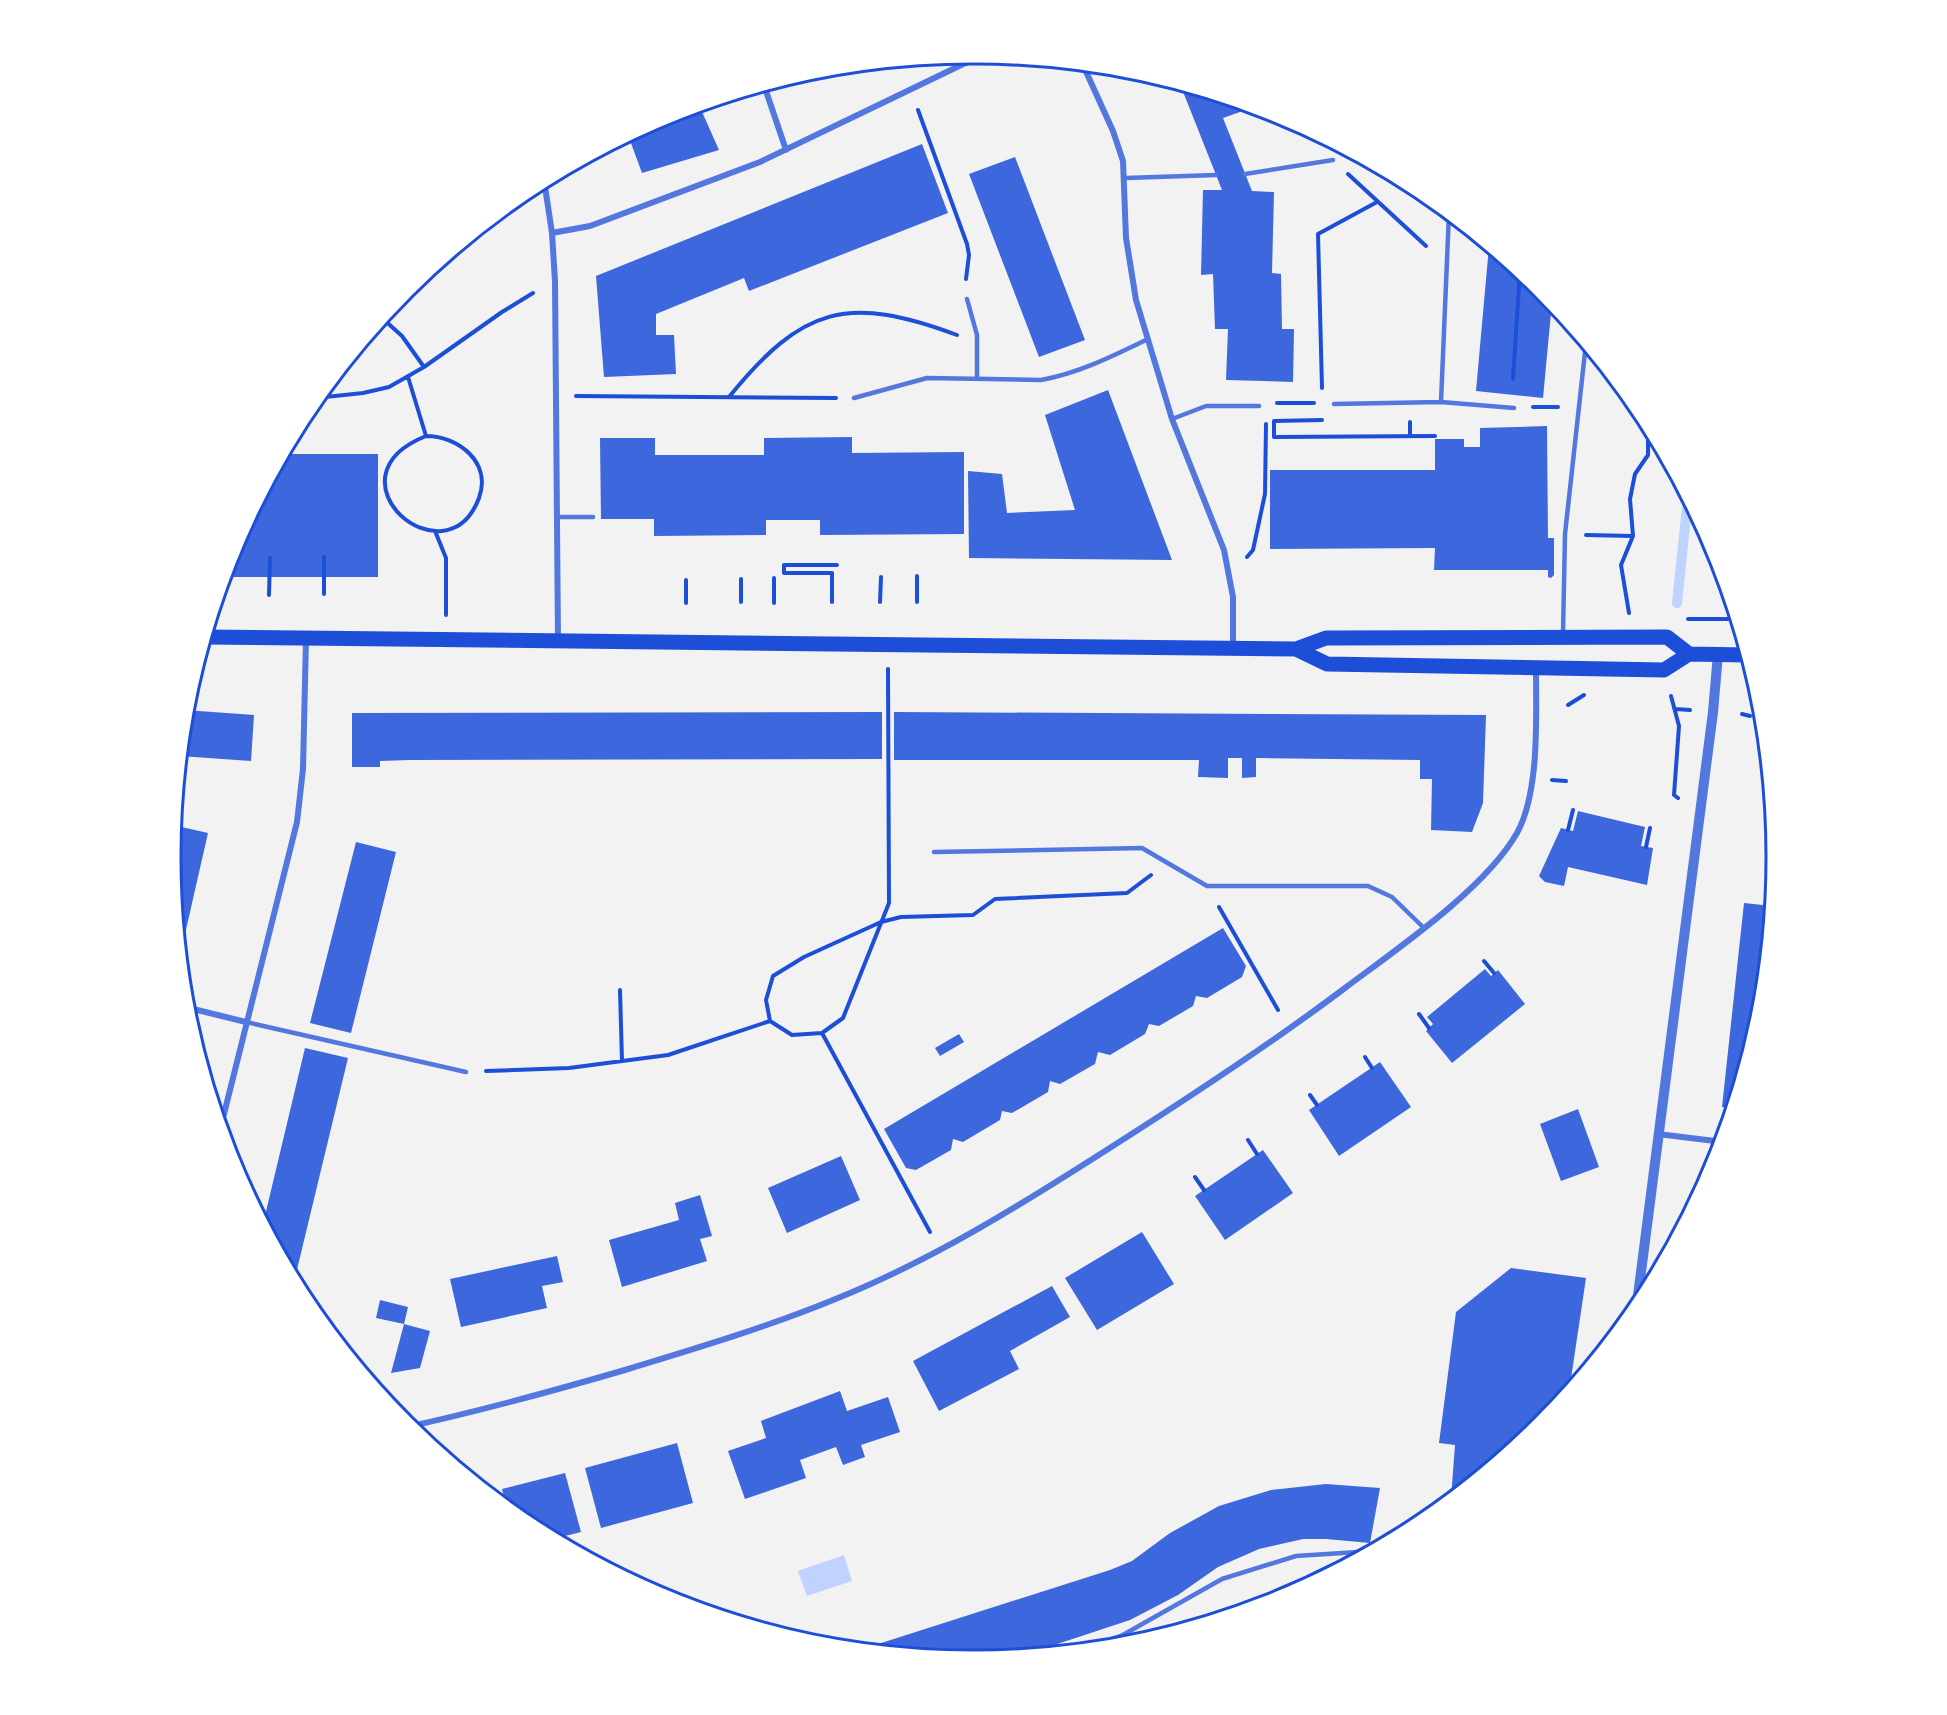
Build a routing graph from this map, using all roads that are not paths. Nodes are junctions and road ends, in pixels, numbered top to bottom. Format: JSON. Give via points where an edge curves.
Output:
{"nodes":[{"id":1,"x":963,"y":64,"type":"edge"},
{"id":2,"x":1086,"y":73,"type":"edge"},
{"id":3,"x":766,"y":93,"type":"edge"},
{"id":4,"x":786,"y":150,"type":"junction"},
{"id":5,"x":1333,"y":160,"type":"road end"},
{"id":6,"x":1245,"y":174,"type":"dead end"},
{"id":7,"x":1216,"y":175,"type":"dead end"},
{"id":8,"x":1125,"y":178,"type":"junction"},
{"id":9,"x":546,"y":190,"type":"edge"},
{"id":10,"x":1448,"y":222,"type":"edge"},
{"id":11,"x":552,"y":233,"type":"junction"},
{"id":12,"x":967,"y":299,"type":"road end"},
{"id":13,"x":1148,"y":339,"type":"junction"},
{"id":14,"x":1585,"y":353,"type":"edge"},
{"id":15,"x":977,"y":378,"type":"junction"},
{"id":16,"x":854,"y":398,"type":"road end"},
{"id":17,"x":1441,"y":402,"type":"junction"},
{"id":18,"x":1334,"y":404,"type":"road end"},
{"id":19,"x":1259,"y":406,"type":"dead end"},
{"id":20,"x":1514,"y":408,"type":"road end"},
{"id":21,"x":1172,"y":419,"type":"junction"},
{"id":22,"x":558,"y":517,"type":"junction"},
{"id":23,"x":593,"y":517,"type":"dead end"},
{"id":24,"x":1563,"y":636,"type":"junction"},
{"id":25,"x":212,"y":638,"type":"edge"},
{"id":26,"x":306,"y":639,"type":"junction"},
{"id":27,"x":558,"y":641,"type":"junction"},
{"id":28,"x":1233,"y":648,"type":"junction"},
{"id":29,"x":1296,"y":649,"type":"junction"},
{"id":30,"x":1689,"y":654,"type":"junction"},
{"id":31,"x":1718,"y":654,"type":"junction"},
{"id":32,"x":1740,"y":655,"type":"edge"},
{"id":33,"x":1536,"y":666,"type":"junction"},
{"id":34,"x":934,"y":852,"type":"dead end"},
{"id":35,"x":1424,"y":928,"type":"junction"},
{"id":36,"x":196,"y":1010,"type":"edge"},
{"id":37,"x":246,"y":1022,"type":"junction"},
{"id":38,"x":466,"y":1072,"type":"road end"},
{"id":39,"x":224,"y":1114,"type":"edge"},
{"id":40,"x":1658,"y":1134,"type":"junction"},
{"id":41,"x":1713,"y":1141,"type":"edge"},
{"id":42,"x":1639,"y":1289,"type":"edge"},
{"id":43,"x":419,"y":1424,"type":"edge"},
{"id":44,"x":1355,"y":1552,"type":"edge"},
{"id":45,"x":1120,"y":1636,"type":"edge"}],
"edges":[{"from":1,"to":4,"type":"street"},
{"from":2,"to":8,"type":"street","via":[[1113,131]]},
{"from":3,"to":4,"type":"street"},
{"from":4,"to":11,"type":"street","via":[[590,226]]},
{"from":5,"to":6,"type":"lane"},
{"from":7,"to":8,"type":"lane"},
{"from":8,"to":13,"type":"street","via":[[1129,269]]},
{"from":9,"to":11,"type":"street"},
{"from":10,"to":17,"type":"lane"},
{"from":11,"to":22,"type":"street"},
{"from":12,"to":15,"type":"lane","via":[[977,335]]},
{"from":13,"to":15,"type":"lane","via":[[1060,377]]},
{"from":13,"to":21,"type":"street"},
{"from":14,"to":24,"type":"lane","via":[[1565,534]]},
{"from":15,"to":16,"type":"lane","via":[[912,381]]},
{"from":17,"to":18,"type":"lane"},
{"from":17,"to":20,"type":"lane"},
{"from":19,"to":21,"type":"lane","via":[[1206,406]]},
{"from":21,"to":28,"type":"street","via":[[1231,576]]},
{"from":22,"to":23,"type":"lane"},
{"from":22,"to":27,"type":"street"},
{"from":24,"to":29,"type":"main road","via":[[1326,638]]},
{"from":24,"to":30,"type":"main road","via":[[1667,637]]},
{"from":25,"to":26,"type":"main road"},
{"from":26,"to":27,"type":"main road"},
{"from":26,"to":37,"type":"street","via":[[303,768],[297,822]]},
{"from":27,"to":28,"type":"main road"},
{"from":28,"to":29,"type":"main road"},
{"from":29,"to":33,"type":"main road","via":[[1328,664]]},
{"from":30,"to":31,"type":"main road"},
{"from":30,"to":33,"type":"main road","via":[[1664,670]]},
{"from":31,"to":32,"type":"main road"},
{"from":31,"to":40,"type":"street"},
{"from":33,"to":35,"type":"street","via":[[1531,779],[1519,830],[1501,857]]},
{"from":34,"to":35,"type":"lane","via":[[1142,848],[1206,886],[1368,886],[1392,897]]},
{"from":35,"to":43,"type":"street","via":[[1290,1028],[1137,1131],[940,1251],[841,1297],[740,1336]]},
{"from":36,"to":37,"type":"street"},
{"from":37,"to":38,"type":"lane"},
{"from":37,"to":39,"type":"street"},
{"from":40,"to":41,"type":"street"},
{"from":40,"to":42,"type":"street"},
{"from":44,"to":45,"type":"lane","via":[[1296,1556],[1222,1579]]}]}
